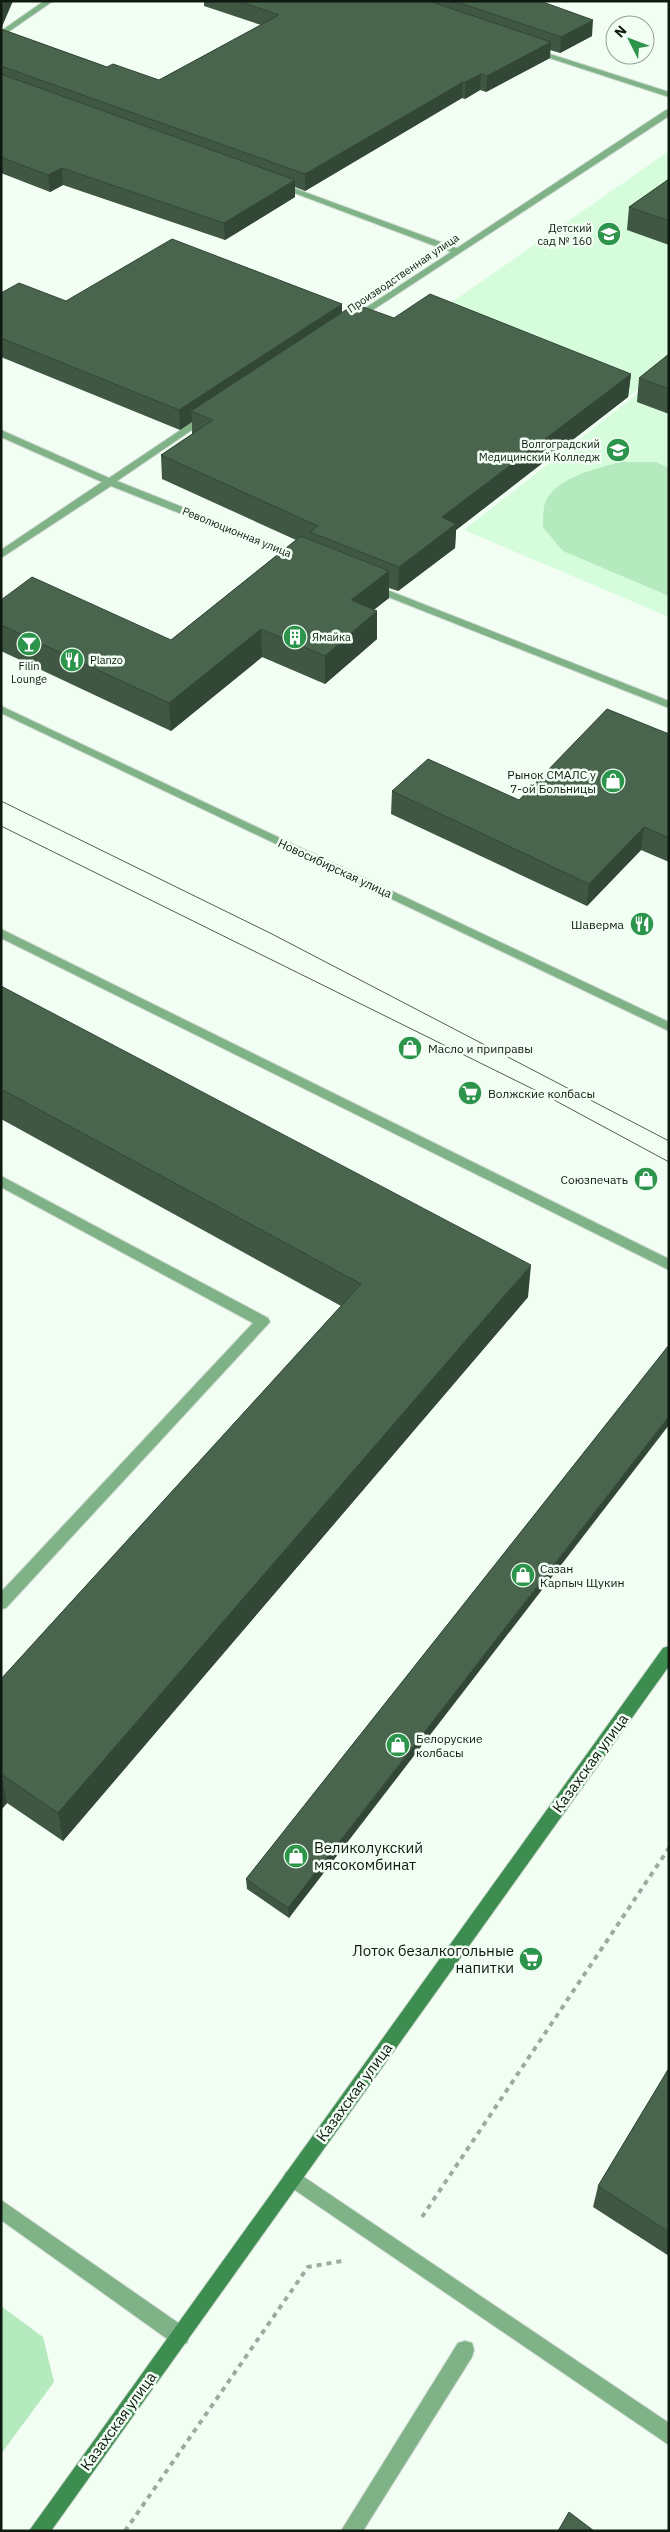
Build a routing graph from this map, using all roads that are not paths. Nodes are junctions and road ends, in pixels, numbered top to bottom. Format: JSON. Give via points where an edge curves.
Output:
{"nodes":[{"id":1,"x":49,"y":1,"type":"edge"},
{"id":2,"x":1,"y":35,"type":"edge"},
{"id":3,"x":530,"y":48,"type":"edge"},
{"id":4,"x":669,"y":95,"type":"edge"},
{"id":5,"x":669,"y":112,"type":"edge"},
{"id":6,"x":271,"y":183,"type":"edge"},
{"id":7,"x":457,"y":251,"type":"junction"},
{"id":8,"x":341,"y":328,"type":"edge"},
{"id":9,"x":217,"y":410,"type":"edge"},
{"id":10,"x":1,"y":433,"type":"edge"},
{"id":11,"x":110,"y":482,"type":"junction"},
{"id":12,"x":1,"y":555,"type":"edge"},
{"id":13,"x":311,"y":562,"type":"edge"},
{"id":14,"x":357,"y":581,"type":"edge"},
{"id":15,"x":669,"y":705,"type":"edge"},
{"id":16,"x":1,"y":709,"type":"edge"},
{"id":17,"x":1,"y":933,"type":"edge"},
{"id":18,"x":669,"y":1027,"type":"edge"},
{"id":19,"x":1,"y":1181,"type":"edge"},
{"id":20,"x":669,"y":1265,"type":"edge"},
{"id":21,"x":1,"y":1603,"type":"edge"},
{"id":22,"x":669,"y":1653,"type":"edge"},
{"id":23,"x":292,"y":2178,"type":"junction"},
{"id":24,"x":1,"y":2210,"type":"edge"},
{"id":25,"x":180,"y":2336,"type":"junction"},
{"id":26,"x":465,"y":2350,"type":"dead end"},
{"id":27,"x":669,"y":2435,"type":"edge"},
{"id":28,"x":39,"y":2531,"type":"edge"},
{"id":29,"x":351,"y":2531,"type":"edge"}],
"edges":[{"from":1,"to":2,"type":"street"},
{"from":3,"to":4,"type":"street"},
{"from":5,"to":7,"type":"street","name":"Производственная улица"},
{"from":6,"to":7,"type":"street"},
{"from":7,"to":8,"type":"street","name":"Производственная улица"},
{"from":9,"to":11,"type":"street"},
{"from":10,"to":11,"type":"street","name":"Революционная улица"},
{"from":11,"to":12,"type":"street"},
{"from":11,"to":13,"type":"street","name":"Революционная улица"},
{"from":14,"to":15,"type":"street"},
{"from":16,"to":18,"type":"street","name":"Новосибирская улица"},
{"from":17,"to":20,"type":"street"},
{"from":19,"to":21,"type":"street","via":[[263,1322]]},
{"from":22,"to":23,"type":"main road","name":"Казахская улица"},
{"from":23,"to":25,"type":"main road","name":"Казахская улица"},
{"from":23,"to":27,"type":"street"},
{"from":24,"to":25,"type":"street"},
{"from":25,"to":28,"type":"main road","name":"Казахская улица"},
{"from":26,"to":29,"type":"street"}]}
